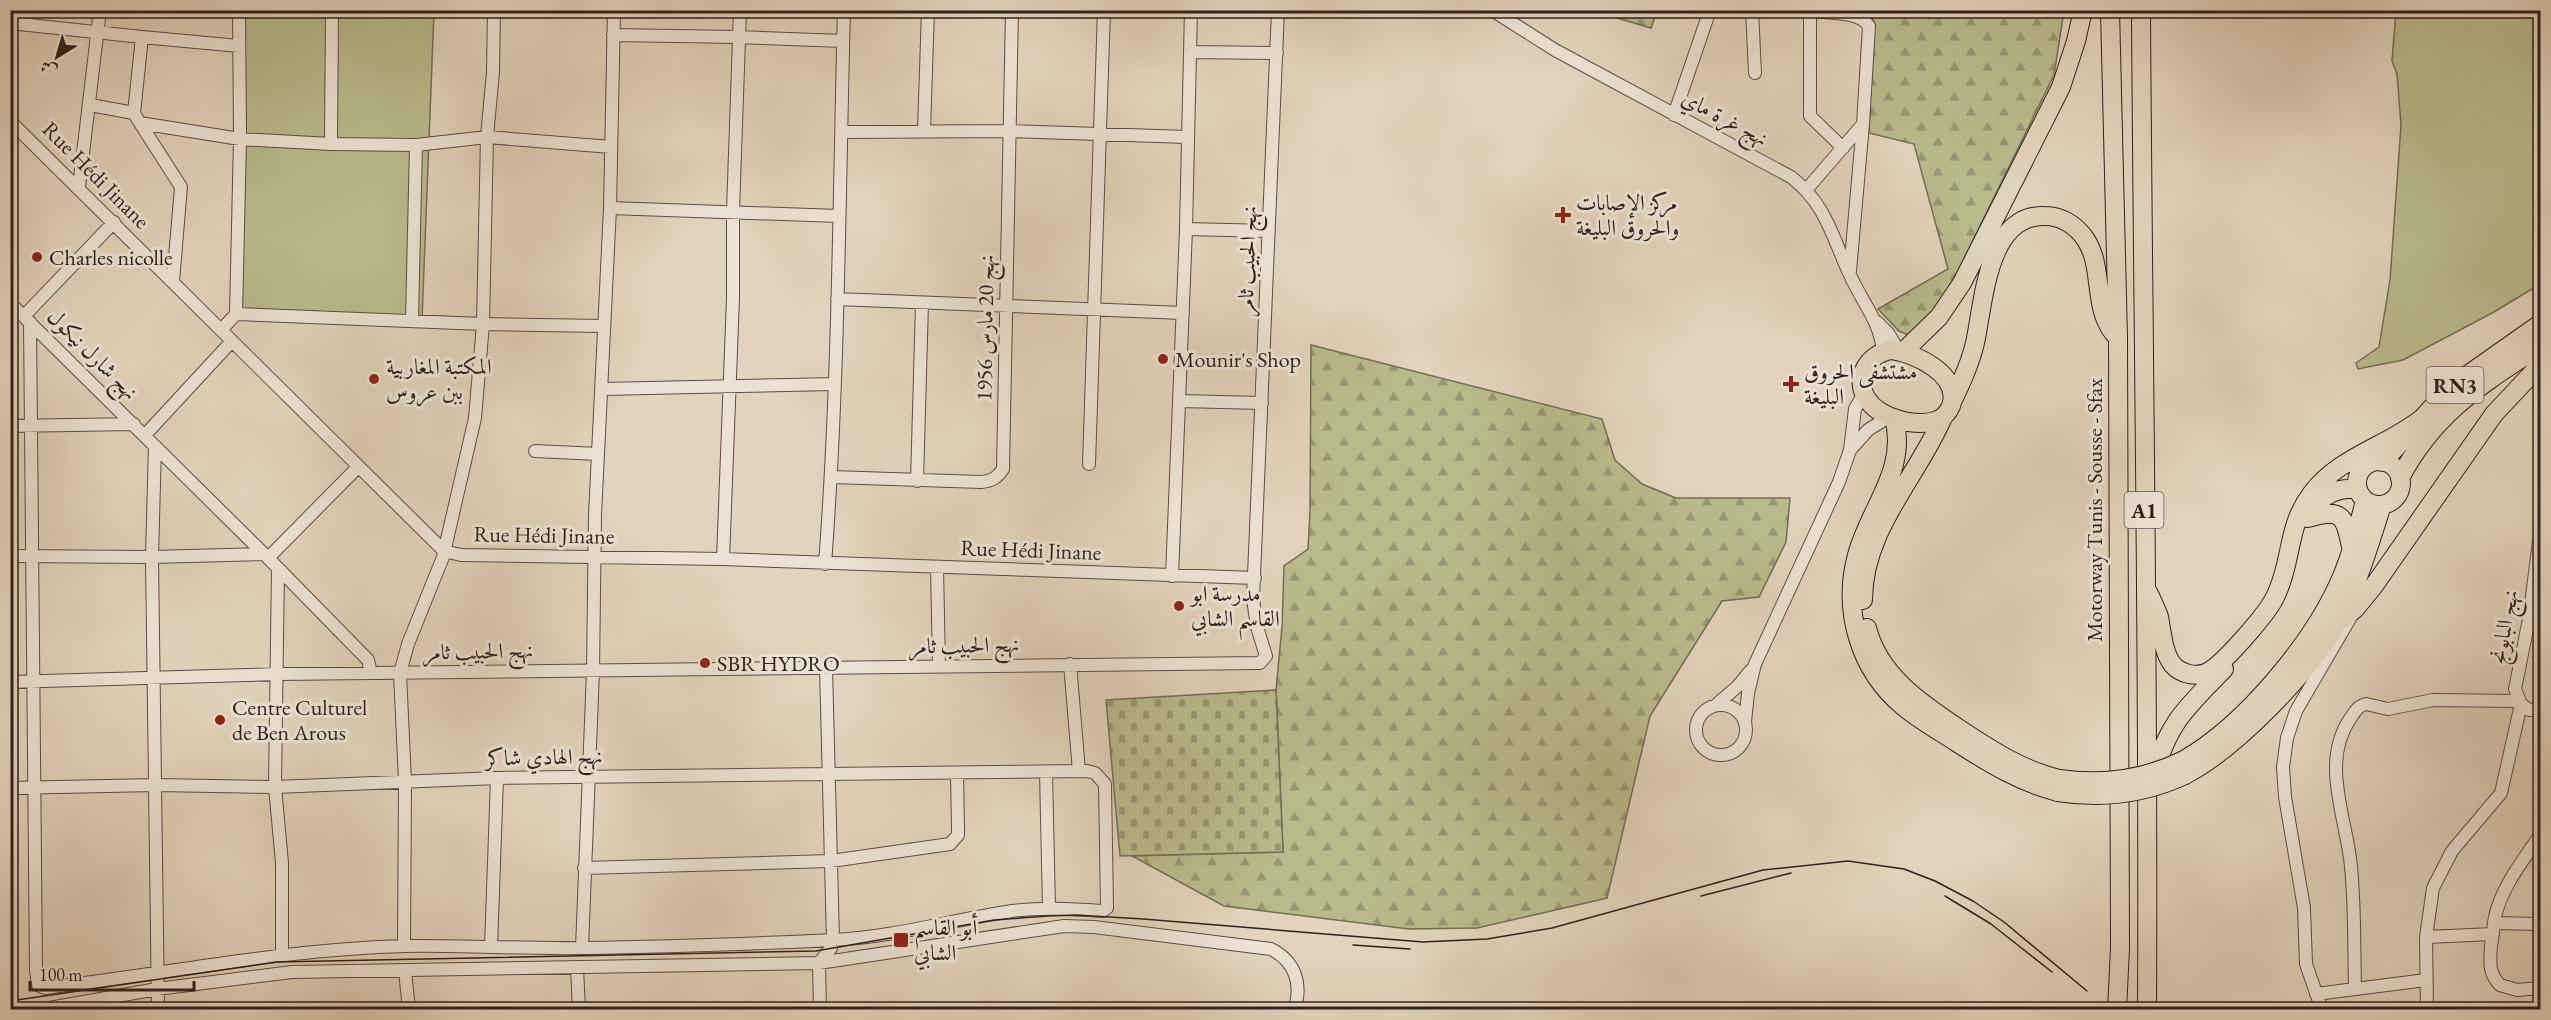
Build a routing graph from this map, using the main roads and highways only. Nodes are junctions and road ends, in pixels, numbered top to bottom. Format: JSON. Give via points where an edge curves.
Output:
{"nodes":[{"id":1,"x":2083,"y":10,"type":"edge"},
{"id":2,"x":2110,"y":10,"type":"edge"},
{"id":3,"x":2141,"y":10,"type":"edge"},
{"id":4,"x":2541,"y":324,"type":"edge"},
{"id":5,"x":2118,"y":338,"type":"junction"},
{"id":6,"x":2541,"y":346,"type":"edge"},
{"id":7,"x":1895,"y":351,"type":"junction"},
{"id":8,"x":2541,"y":365,"type":"edge"},
{"id":9,"x":1948,"y":410,"type":"junction"},
{"id":10,"x":1892,"y":417,"type":"junction"},
{"id":11,"x":2421,"y":418,"type":"junction"},
{"id":12,"x":2383,"y":462,"type":"junction"},
{"id":13,"x":2400,"y":478,"type":"junction"},
{"id":14,"x":2368,"y":498,"type":"junction"},
{"id":15,"x":2308,"y":518,"type":"junction"},
{"id":16,"x":2352,"y":551,"type":"junction"},
{"id":17,"x":2144,"y":585,"type":"junction"},
{"id":18,"x":2337,"y":623,"type":"junction"},
{"id":19,"x":2185,"y":767,"type":"junction"},
{"id":20,"x":2058,"y":785,"type":"junction"},
{"id":21,"x":2148,"y":802,"type":"junction"},
{"id":22,"x":2117,"y":1010,"type":"edge"},
{"id":23,"x":2147,"y":1010,"type":"edge"}],
"edges":[{"from":1,"to":7,"type":"highway","via":[[2061,87],[1962,283],[1934,322]]},
{"from":2,"to":5,"type":"highway","name":"Motorway Tunis - Sousse - Sfax","number":"A1"},
{"from":3,"to":17,"type":"highway","number":"A1"},
{"from":4,"to":11,"type":"highway","number":"RN3","via":[[2459,381]]},
{"from":5,"to":9,"type":"highway","via":[[2104,318],[2094,259],[2082,234],[2068,222],[2051,216],[2023,220],[2008,231],[1998,247],[1971,357]]},
{"from":5,"to":22,"type":"highway","name":"Motorway Tunis - Sousse - Sfax","number":"A1"},
{"from":6,"to":13,"type":"highway","number":"RN3","via":[[2450,410]]},
{"from":7,"to":9,"type":"highway","via":[[1924,360],[1938,371],[1951,391]]},
{"from":7,"to":10,"type":"highway","via":[[1876,355],[1866,365],[1862,379],[1864,393],[1872,405]]},
{"from":8,"to":18,"type":"highway","via":[[2494,414],[2373,587]]},
{"from":9,"to":10,"type":"highway","via":[[1928,422]]},
{"from":9,"to":20,"type":"highway","via":[[1892,506],[1870,555],[1863,592],[1869,637],[1893,676],[1923,705],[2001,757]]},
{"from":10,"to":20,"type":"highway","via":[[1898,447],[1895,466],[1862,538],[1851,585],[1852,614],[1864,655],[1886,689],[1910,712],[2001,771],[2030,784]]},
{"from":11,"to":12,"type":"highway","number":"RN3"},
{"from":11,"to":17,"type":"highway","via":[[2322,479],[2298,517],[2275,598],[2262,618],[2212,670],[2191,675],[2172,664],[2155,607]]},
{"from":12,"to":13,"type":"highway","via":[[2394,467]]},
{"from":12,"to":14,"type":"highway","number":"RN3","via":[[2370,463],[2361,471],[2357,483]]},
{"from":13,"to":14,"type":"highway","number":"RN3","via":[[2399,492],[2389,502]]},
{"from":14,"to":15,"type":"highway","via":[[2342,489],[2317,503]]},
{"from":14,"to":16,"type":"highway"},
{"from":14,"to":18,"type":"highway","via":[[2355,584]]},
{"from":15,"to":16,"type":"highway","via":[[2329,512],[2342,518]]},
{"from":15,"to":21,"type":"highway","via":[[2284,603],[2267,627],[2175,722],[2158,758]]},
{"from":16,"to":19,"type":"highway","via":[[2326,608],[2273,683]]},
{"from":17,"to":21,"type":"highway","number":"A1"},
{"from":18,"to":19,"type":"highway","via":[[2264,713],[2223,751]]},
{"from":19,"to":20,"type":"highway","bridge":true,"via":[[2157,786],[2129,793],[2100,795]]},
{"from":21,"to":23,"type":"highway","number":"A1"}]}
